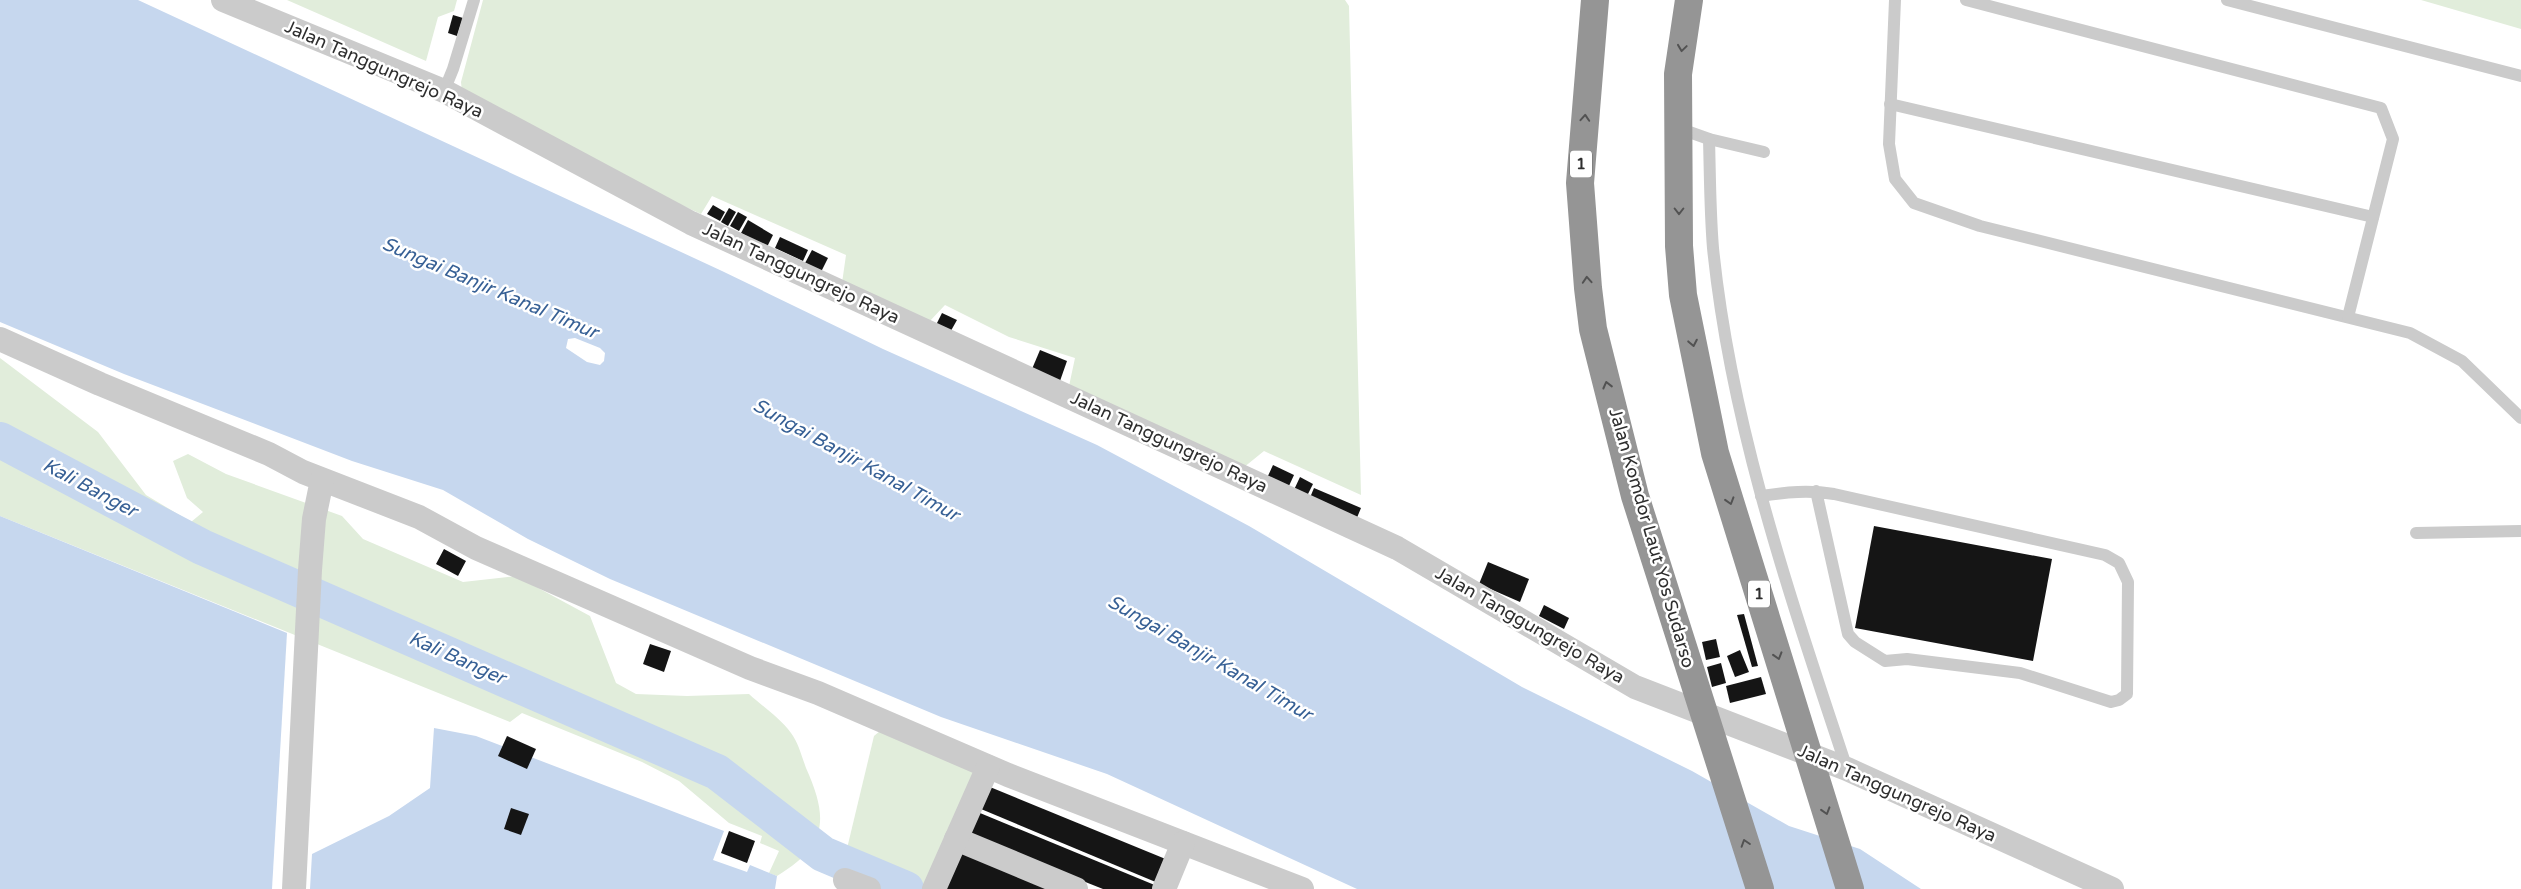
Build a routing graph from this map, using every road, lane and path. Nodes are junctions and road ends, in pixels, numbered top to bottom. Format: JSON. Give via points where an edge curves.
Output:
{"nodes":[{"id":1,"x":223,"y":0,"type":"edge"},
{"id":2,"x":474,"y":0,"type":"edge"},
{"id":3,"x":1595,"y":0,"type":"edge"},
{"id":4,"x":1689,"y":0,"type":"edge"},
{"id":5,"x":1895,"y":0,"type":"edge"},
{"id":6,"x":1966,"y":0,"type":"edge"},
{"id":7,"x":2226,"y":0,"type":"edge"},
{"id":8,"x":2521,"y":76,"type":"edge"},
{"id":9,"x":444,"y":92,"type":"junction"},
{"id":10,"x":1890,"y":104,"type":"junction"},
{"id":11,"x":1678,"y":128,"type":"junction"},
{"id":12,"x":1709,"y":139,"type":"junction"},
{"id":13,"x":1764,"y":152,"type":"dead end"},
{"id":14,"x":2373,"y":217,"type":"junction"},
{"id":15,"x":2348,"y":317,"type":"junction"},
{"id":16,"x":0,"y":339,"type":"edge"},
{"id":17,"x":2521,"y":418,"type":"edge"},
{"id":18,"x":322,"y":480,"type":"junction"},
{"id":19,"x":1816,"y":491,"type":"junction"},
{"id":20,"x":1762,"y":496,"type":"junction"},
{"id":21,"x":2521,"y":531,"type":"edge"},
{"id":22,"x":2416,"y":533,"type":"dead end"},
{"id":23,"x":1847,"y":768,"type":"junction"},
{"id":24,"x":985,"y":773,"type":"junction"},
{"id":25,"x":956,"y":839,"type":"junction"},
{"id":26,"x":1181,"y":849,"type":"junction"},
{"id":27,"x":846,"y":880,"type":"dead end"},
{"id":28,"x":294,"y":889,"type":"edge"},
{"id":29,"x":869,"y":889,"type":"edge"},
{"id":30,"x":934,"y":889,"type":"edge"},
{"id":31,"x":1076,"y":889,"type":"edge"},
{"id":32,"x":1164,"y":889,"type":"edge"},
{"id":33,"x":1259,"y":889,"type":"edge"},
{"id":34,"x":1302,"y":889,"type":"edge"},
{"id":35,"x":1760,"y":889,"type":"edge"},
{"id":36,"x":1850,"y":889,"type":"edge"},
{"id":37,"x":2112,"y":889,"type":"edge"}],
"edges":[{"from":1,"to":9,"type":"street","name":"Jalan Tanggungrejo Raya"},
{"from":2,"to":9,"type":"lane"},
{"from":35,"to":3,"type":"highway","name":"Jalan Komdor Laut Yos Sudarso","number":"1","one_way":true,"via":[[1635,496],[1593,329],[1580,182]]},
{"from":4,"to":11,"type":"highway","number":"1","one_way":true,"via":[[1678,74]]},
{"from":5,"to":10,"type":"lane"},
{"from":6,"to":14,"type":"lane","via":[[2381,108],[2393,139]]},
{"from":7,"to":8,"type":"lane"},
{"from":9,"to":23,"type":"street","name":"Jalan Tanggungrejo Raya","via":[[691,223],[1398,548],[1635,687]]},
{"from":10,"to":14,"type":"lane"},
{"from":10,"to":15,"type":"lane","via":[[1889,144],[1896,179],[1914,203],[1980,226]]},
{"from":11,"to":12,"type":"lane"},
{"from":11,"to":36,"type":"highway","number":"1","one_way":true,"via":[[1679,246],[1683,295],[1715,453]]},
{"from":12,"to":13,"type":"lane"},
{"from":12,"to":20,"type":"lane","via":[[1713,248],[1724,329]]},
{"from":14,"to":15,"type":"lane"},
{"from":15,"to":17,"type":"lane","via":[[2410,333],[2462,361]]},
{"from":16,"to":18,"type":"street","via":[[260,450]]},
{"from":18,"to":24,"type":"street","via":[[419,517],[476,548],[750,668],[950,748]]},
{"from":18,"to":28,"type":"street","via":[[314,519],[310,570]]},
{"from":19,"to":19,"type":"lane","via":[[2105,555],[2119,563],[2128,582],[2127,694],[2111,702],[2020,673],[1907,659],[1885,661],[1862,648],[1848,634]]},
{"from":19,"to":20,"type":"lane","via":[[1799,490]]},
{"from":20,"to":23,"type":"lane","via":[[1790,595]]},
{"from":21,"to":22,"type":"lane"},
{"from":23,"to":37,"type":"street","name":"Jalan Tanggungrejo Raya"},
{"from":24,"to":25,"type":"street"},
{"from":24,"to":26,"type":"street"},
{"from":25,"to":30,"type":"street"},
{"from":25,"to":31,"type":"street"},
{"from":26,"to":32,"type":"street"},
{"from":26,"to":33,"type":"street"},
{"from":26,"to":34,"type":"street"},
{"from":27,"to":29,"type":"street"}]}
